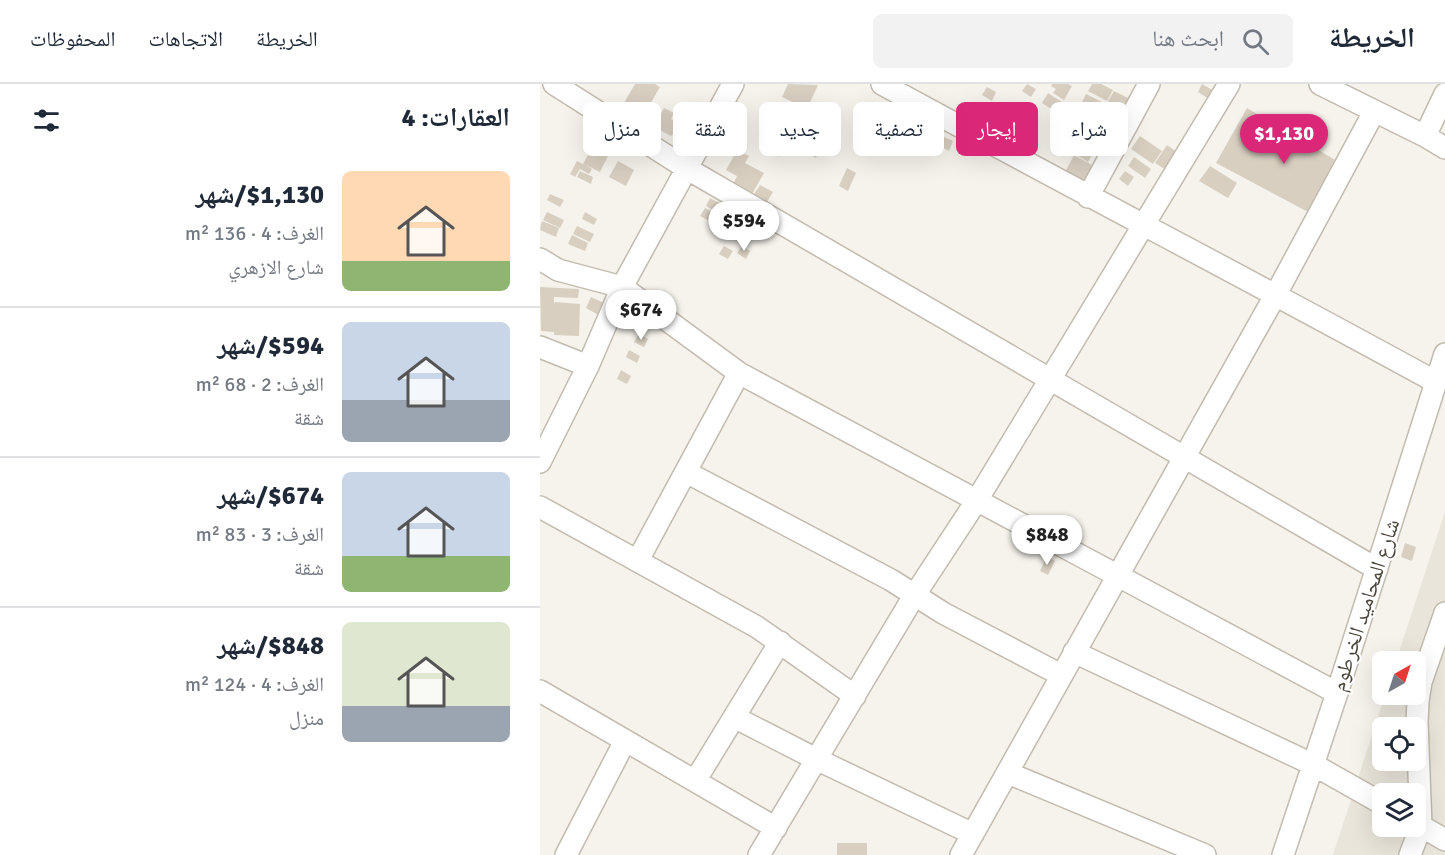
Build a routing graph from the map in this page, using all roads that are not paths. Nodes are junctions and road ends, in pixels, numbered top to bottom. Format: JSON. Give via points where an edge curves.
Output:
{"nodes":[{"id":1,"x":554,"y":84,"type":"edge"},
{"id":2,"x":733,"y":84,"type":"edge"},
{"id":3,"x":882,"y":84,"type":"edge"},
{"id":4,"x":1149,"y":84,"type":"edge"},
{"id":5,"x":1229,"y":84,"type":"edge"},
{"id":6,"x":1320,"y":84,"type":"edge"},
{"id":7,"x":1445,"y":94,"type":"edge"},
{"id":8,"x":1374,"y":112,"type":"junction"},
{"id":9,"x":1425,"y":136,"type":"junction"},
{"id":10,"x":1444,"y":147,"type":"edge"},
{"id":11,"x":686,"y":168,"type":"junction"},
{"id":12,"x":1088,"y":196,"type":"junction"},
{"id":13,"x":1145,"y":225,"type":"junction"},
{"id":14,"x":540,"y":259,"type":"edge"},
{"id":15,"x":622,"y":287,"type":"junction"},
{"id":16,"x":1276,"y":294,"type":"junction"},
{"id":17,"x":540,"y":347,"type":"edge"},
{"id":18,"x":1445,"y":354,"type":"edge"},
{"id":19,"x":588,"y":366,"type":"junction"},
{"id":20,"x":739,"y":373,"type":"junction"},
{"id":21,"x":1049,"y":380,"type":"junction"},
{"id":22,"x":1436,"y":382,"type":"junction"},
{"id":23,"x":1184,"y":458,"type":"junction"},
{"id":24,"x":540,"y":462,"type":"edge"},
{"id":25,"x":686,"y":472,"type":"junction"},
{"id":26,"x":977,"y":500,"type":"junction"},
{"id":27,"x":540,"y":507,"type":"edge"},
{"id":28,"x":638,"y":560,"type":"junction"},
{"id":29,"x":1377,"y":569,"type":"junction"},
{"id":30,"x":1117,"y":576,"type":"junction"},
{"id":31,"x":914,"y":596,"type":"junction"},
{"id":32,"x":1445,"y":612,"type":"edge"},
{"id":33,"x":780,"y":642,"type":"junction"},
{"id":34,"x":1074,"y":652,"type":"junction"},
{"id":35,"x":1436,"y":671,"type":"edge"},
{"id":36,"x":1061,"y":675,"type":"junction"},
{"id":37,"x":540,"y":691,"type":"edge"},
{"id":38,"x":1338,"y":693,"type":"junction"},
{"id":39,"x":855,"y":696,"type":"junction"},
{"id":40,"x":734,"y":717,"type":"junction"},
{"id":41,"x":625,"y":741,"type":"junction"},
{"id":42,"x":816,"y":759,"type":"junction"},
{"id":43,"x":1314,"y":765,"type":"junction"},
{"id":44,"x":1008,"y":773,"type":"junction"},
{"id":45,"x":695,"y":781,"type":"junction"},
{"id":46,"x":1418,"y":783,"type":"edge"},
{"id":47,"x":1372,"y":798,"type":"edge"},
{"id":48,"x":776,"y":828,"type":"junction"},
{"id":49,"x":1426,"y":829,"type":"edge"},
{"id":50,"x":973,"y":834,"type":"junction"},
{"id":51,"x":1415,"y":837,"type":"edge"},
{"id":52,"x":1445,"y":840,"type":"edge"},
{"id":53,"x":566,"y":855,"type":"edge"},
{"id":54,"x":759,"y":855,"type":"edge"},
{"id":55,"x":961,"y":855,"type":"edge"},
{"id":56,"x":1205,"y":855,"type":"edge"},
{"id":57,"x":1283,"y":855,"type":"edge"},
{"id":58,"x":1410,"y":855,"type":"edge"}],
"edges":[{"from":1,"to":11,"type":"street"},
{"from":2,"to":11,"type":"street"},
{"from":3,"to":12,"type":"street"},
{"from":4,"to":12,"type":"street"},
{"from":5,"to":13,"type":"street"},
{"from":6,"to":8,"type":"street"},
{"from":7,"to":9,"type":"street"},
{"from":8,"to":9,"type":"street"},
{"from":8,"to":16,"type":"street"},
{"from":9,"to":10,"type":"street"},
{"from":11,"to":15,"type":"street"},
{"from":11,"to":21,"type":"street"},
{"from":12,"to":13,"type":"street"},
{"from":13,"to":16,"type":"street"},
{"from":13,"to":21,"type":"street"},
{"from":14,"to":15,"type":"street","via":[[558,270]]},
{"from":15,"to":19,"type":"street"},
{"from":15,"to":20,"type":"street"},
{"from":16,"to":22,"type":"street"},
{"from":16,"to":23,"type":"street"},
{"from":17,"to":19,"type":"street"},
{"from":18,"to":22,"type":"street","name":"شارع المحاميد الخرطوم"},
{"from":19,"to":24,"type":"street"},
{"from":20,"to":25,"type":"street"},
{"from":20,"to":26,"type":"street"},
{"from":21,"to":23,"type":"street"},
{"from":21,"to":26,"type":"street"},
{"from":22,"to":29,"type":"street","name":"شارع المحاميد الخرطوم"},
{"from":23,"to":29,"type":"street"},
{"from":23,"to":30,"type":"street"},
{"from":25,"to":28,"type":"street"},
{"from":25,"to":31,"type":"street","via":[[891,580]]},
{"from":26,"to":30,"type":"street"},
{"from":26,"to":31,"type":"street"},
{"from":27,"to":28,"type":"street"},
{"from":28,"to":33,"type":"street"},
{"from":29,"to":38,"type":"street","name":"شارع المحاميد الخرطوم"},
{"from":30,"to":34,"type":"street"},
{"from":30,"to":38,"type":"street"},
{"from":31,"to":36,"type":"street"},
{"from":31,"to":39,"type":"street"},
{"from":32,"to":35,"type":"street"},
{"from":33,"to":39,"type":"street"},
{"from":33,"to":40,"type":"street"},
{"from":34,"to":36,"type":"street"},
{"from":34,"to":43,"type":"street"},
{"from":35,"to":46,"type":"street","via":[[1421,682]]},
{"from":36,"to":44,"type":"street"},
{"from":37,"to":41,"type":"street"},
{"from":38,"to":43,"type":"street","name":"شارع المحاميد الخرطوم"},
{"from":39,"to":42,"type":"street"},
{"from":40,"to":42,"type":"street"},
{"from":40,"to":45,"type":"street"},
{"from":41,"to":45,"type":"street"},
{"from":41,"to":53,"type":"street"},
{"from":42,"to":48,"type":"street"},
{"from":42,"to":50,"type":"street"},
{"from":43,"to":47,"type":"street"},
{"from":43,"to":57,"type":"street","name":"شارع المحاميد الخرطوم"},
{"from":44,"to":50,"type":"street"},
{"from":44,"to":56,"type":"street"},
{"from":45,"to":48,"type":"street"},
{"from":48,"to":54,"type":"street"},
{"from":49,"to":52,"type":"street"},
{"from":50,"to":55,"type":"street"},
{"from":51,"to":58,"type":"street"}]}
